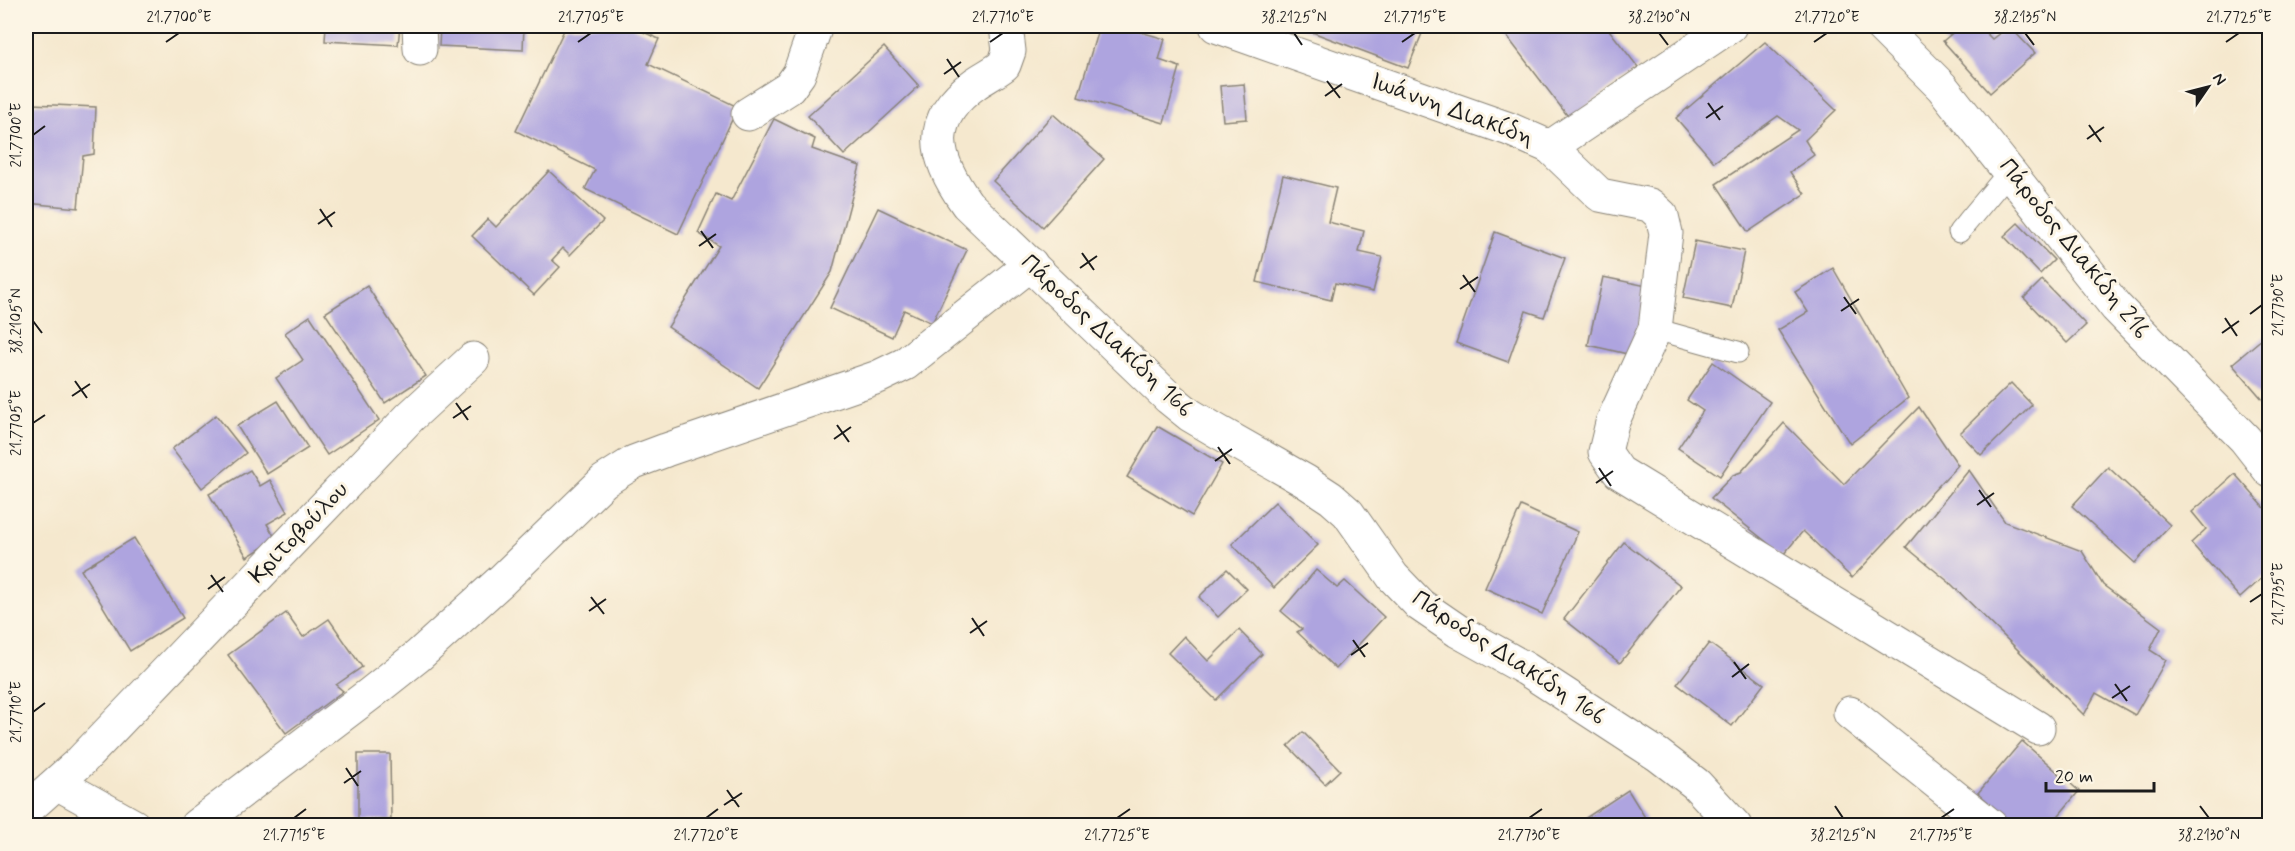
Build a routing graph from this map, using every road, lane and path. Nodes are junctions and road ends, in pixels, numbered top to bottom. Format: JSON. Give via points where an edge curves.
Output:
{"nodes":[{"id":1,"x":816,"y":26,"type":"edge"},
{"id":2,"x":1006,"y":26,"type":"edge"},
{"id":3,"x":1216,"y":26,"type":"edge"},
{"id":4,"x":1730,"y":26,"type":"edge"},
{"id":5,"x":1881,"y":26,"type":"edge"},
{"id":6,"x":748,"y":114,"type":"dead end"},
{"id":7,"x":1550,"y":147,"type":"junction"},
{"id":8,"x":2009,"y":172,"type":"junction"},
{"id":9,"x":1959,"y":232,"type":"dead end"},
{"id":10,"x":1031,"y":264,"type":"junction"},
{"id":11,"x":1654,"y":329,"type":"junction"},
{"id":12,"x":1738,"y":352,"type":"dead end"},
{"id":13,"x":473,"y":359,"type":"dead end"},
{"id":14,"x":2270,"y":471,"type":"edge"},
{"id":15,"x":1851,"y":713,"type":"dead end"},
{"id":16,"x":2038,"y":728,"type":"dead end"},
{"id":17,"x":57,"y":783,"type":"junction"},
{"id":18,"x":26,"y":810,"type":"edge"},
{"id":19,"x":134,"y":825,"type":"edge"},
{"id":20,"x":196,"y":825,"type":"edge"},
{"id":21,"x":1735,"y":825,"type":"edge"},
{"id":22,"x":1991,"y":825,"type":"edge"}],
"edges":[{"from":1,"to":6,"type":"street","via":[[799,74],[789,88]]},
{"from":2,"to":10,"type":"street","name":"Πάροδος Διακίδη 166","via":[[1009,51],[1004,65],[955,102],[939,131],[948,175],[967,204]]},
{"from":3,"to":7,"type":"street","name":"Ιωάννη Διακίδη"},
{"from":4,"to":7,"type":"street","name":"Ιωάννη Διακίδη"},
{"from":5,"to":8,"type":"street","name":"Πάροδος Διακίδη 216","via":[[1942,87]]},
{"from":7,"to":11,"type":"street","via":[[1600,195],[1650,205],[1662,216],[1666,232]]},
{"from":8,"to":9,"type":"lane"},
{"from":8,"to":14,"type":"street","name":"Πάροδος Διακίδη 216","via":[[2116,307],[2245,438]]},
{"from":10,"to":20,"type":"street","via":[[905,364],[878,377],[634,462],[604,481],[418,656]]},
{"from":10,"to":21,"type":"street","name":"Πάροδος Διακίδη 166","via":[[1190,415],[1305,481],[1348,513],[1393,577],[1420,605],[1658,755],[1696,784]]},
{"from":11,"to":12,"type":"lane"},
{"from":11,"to":16,"type":"street","via":[[1612,423],[1605,452],[1618,472]]},
{"from":13,"to":17,"type":"street","name":"Κριτοβούλου","via":[[410,417]]},
{"from":15,"to":22,"type":"street"},
{"from":17,"to":18,"type":"street","name":"Κριτοβούλου"},
{"from":17,"to":19,"type":"street"}]}
